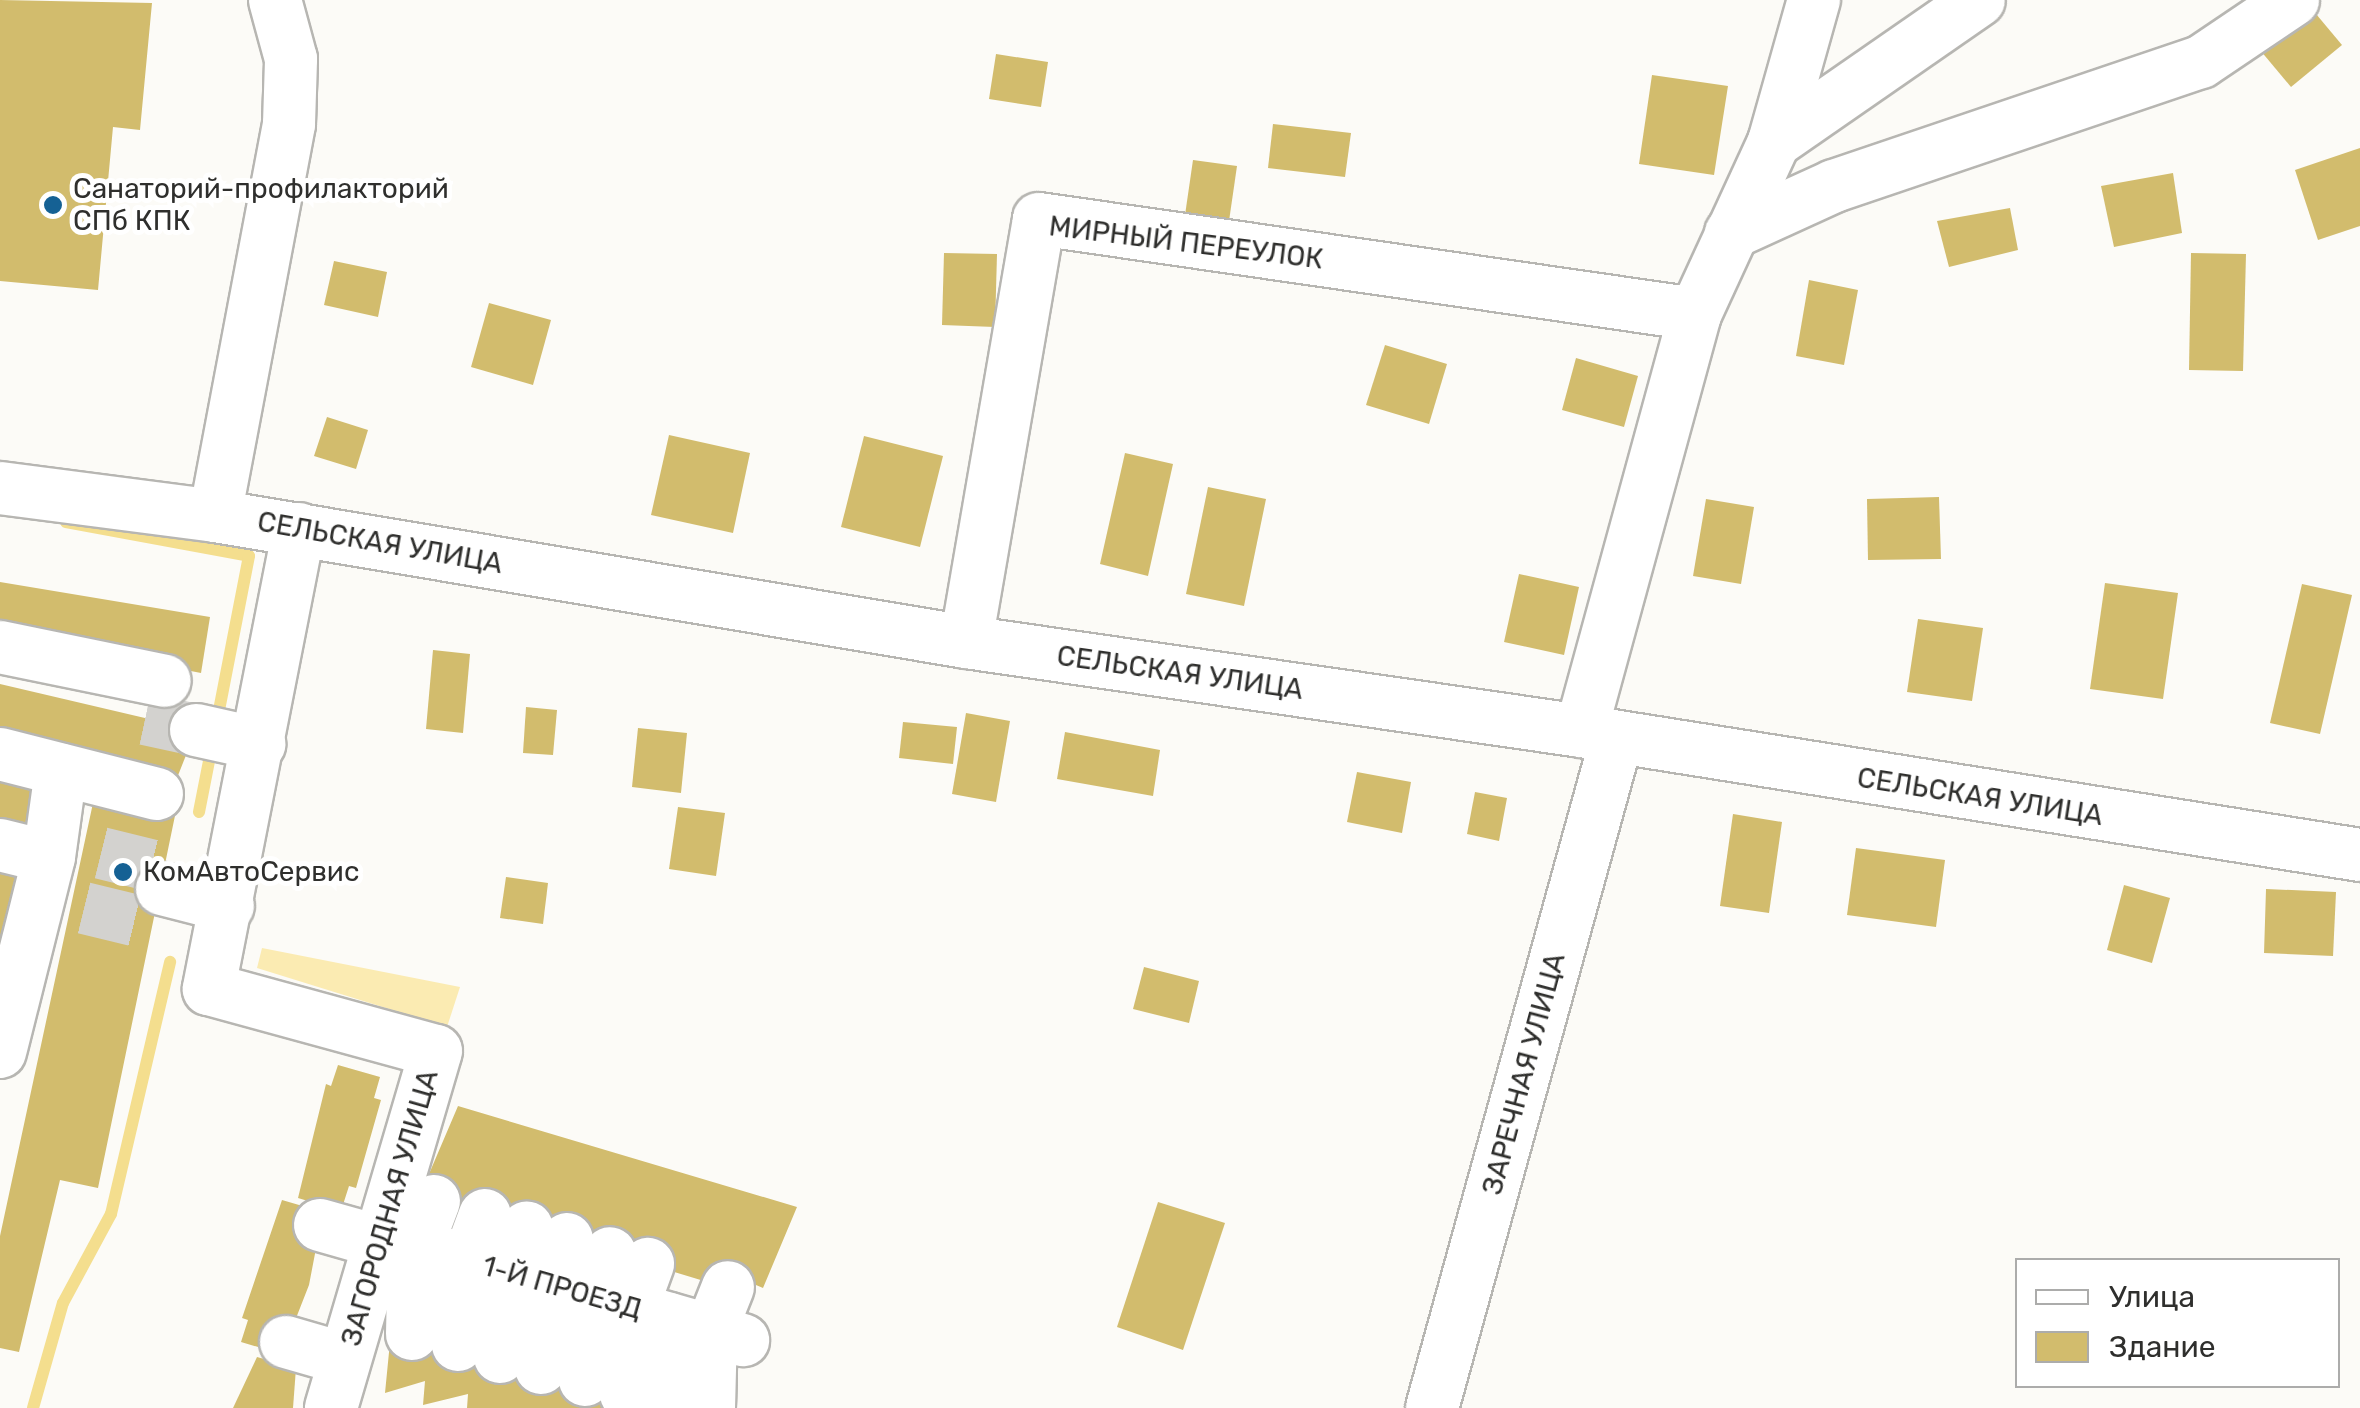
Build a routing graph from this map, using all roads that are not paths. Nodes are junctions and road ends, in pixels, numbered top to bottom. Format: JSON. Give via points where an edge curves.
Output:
{"nodes":[{"id":1,"x":275,"y":0,"type":"edge"},
{"id":2,"x":1814,"y":0,"type":"edge"},
{"id":3,"x":1979,"y":0,"type":"edge"},
{"id":4,"x":2293,"y":0,"type":"edge"},
{"id":5,"x":1774,"y":142,"type":"junction"},
{"id":6,"x":1731,"y":233,"type":"junction"},
{"id":7,"x":1695,"y":314,"type":"junction"},
{"id":8,"x":0,"y":488,"type":"edge"},
{"id":9,"x":215,"y":516,"type":"junction"},
{"id":10,"x":299,"y":529,"type":"junction"},
{"id":11,"x":966,"y":642,"type":"junction"},
{"id":12,"x":0,"y":646,"type":"edge"},
{"id":13,"x":166,"y":681,"type":"tunnel mouth"},
{"id":14,"x":196,"y":730,"type":"tunnel mouth"},
{"id":15,"x":1598,"y":736,"type":"junction"},
{"id":16,"x":259,"y":744,"type":"junction"},
{"id":17,"x":0,"y":754,"type":"edge"},
{"id":18,"x":61,"y":770,"type":"junction"},
{"id":19,"x":157,"y":794,"type":"dead end"},
{"id":20,"x":25,"y":851,"type":"edge"},
{"id":21,"x":2360,"y":855,"type":"edge"},
{"id":22,"x":0,"y":1052,"type":"edge"},
{"id":23,"x":538,"y":1266,"type":"junction"},
{"id":24,"x":541,"y":1369,"type":"edge"},
{"id":25,"x":318,"y":1375,"type":"edge"},
{"id":26,"x":708,"y":1408,"type":"edge"},
{"id":27,"x":1432,"y":1408,"type":"edge"}],
"edges":[{"from":1,"to":9,"type":"street","via":[[291,59],[289,124]]},
{"from":2,"to":5,"type":"street"},
{"from":3,"to":5,"type":"street"},
{"from":4,"to":6,"type":"street","via":[[2201,62],[1834,186]]},
{"from":5,"to":6,"type":"street"},
{"from":6,"to":7,"type":"street"},
{"from":7,"to":11,"type":"street","name":"МИРНЫЙ ПЕРЕУЛОК","via":[[1039,219]]},
{"from":7,"to":15,"type":"street"},
{"from":8,"to":9,"type":"street","name":"СЕЛЬСКАЯ УЛИЦА"},
{"from":9,"to":10,"type":"street","name":"СЕЛЬСКАЯ УЛИЦА"},
{"from":10,"to":11,"type":"street","name":"СЕЛЬСКАЯ УЛИЦА"},
{"from":10,"to":16,"type":"street","name":"ЗАГОРОДНАЯ УЛИЦА"},
{"from":11,"to":15,"type":"street","name":"СЕЛЬСКАЯ УЛИЦА"},
{"from":12,"to":13,"type":"street"},
{"from":14,"to":16,"type":"street"},
{"from":15,"to":21,"type":"street","name":"СЕЛЬСКАЯ УЛИЦА"},
{"from":15,"to":27,"type":"street","name":"ЗАРЕЧНАЯ УЛИЦА"},
{"from":16,"to":23,"type":"street","name":"ЗАГОРОДНАЯ УЛИЦА","via":[[189,895],[208,989],[436,1050],[399,1095]]},
{"from":17,"to":18,"type":"street"},
{"from":18,"to":19,"type":"street"},
{"from":18,"to":20,"type":"street"},
{"from":20,"to":22,"type":"street"},
{"from":23,"to":24,"type":"street"},
{"from":23,"to":24,"type":"street"},
{"from":23,"to":24,"type":"street"},
{"from":23,"to":24,"type":"street"},
{"from":23,"to":25,"type":"street","name":"ЗАГОРОДНАЯ УЛИЦА"},
{"from":23,"to":26,"type":"street"}]}
